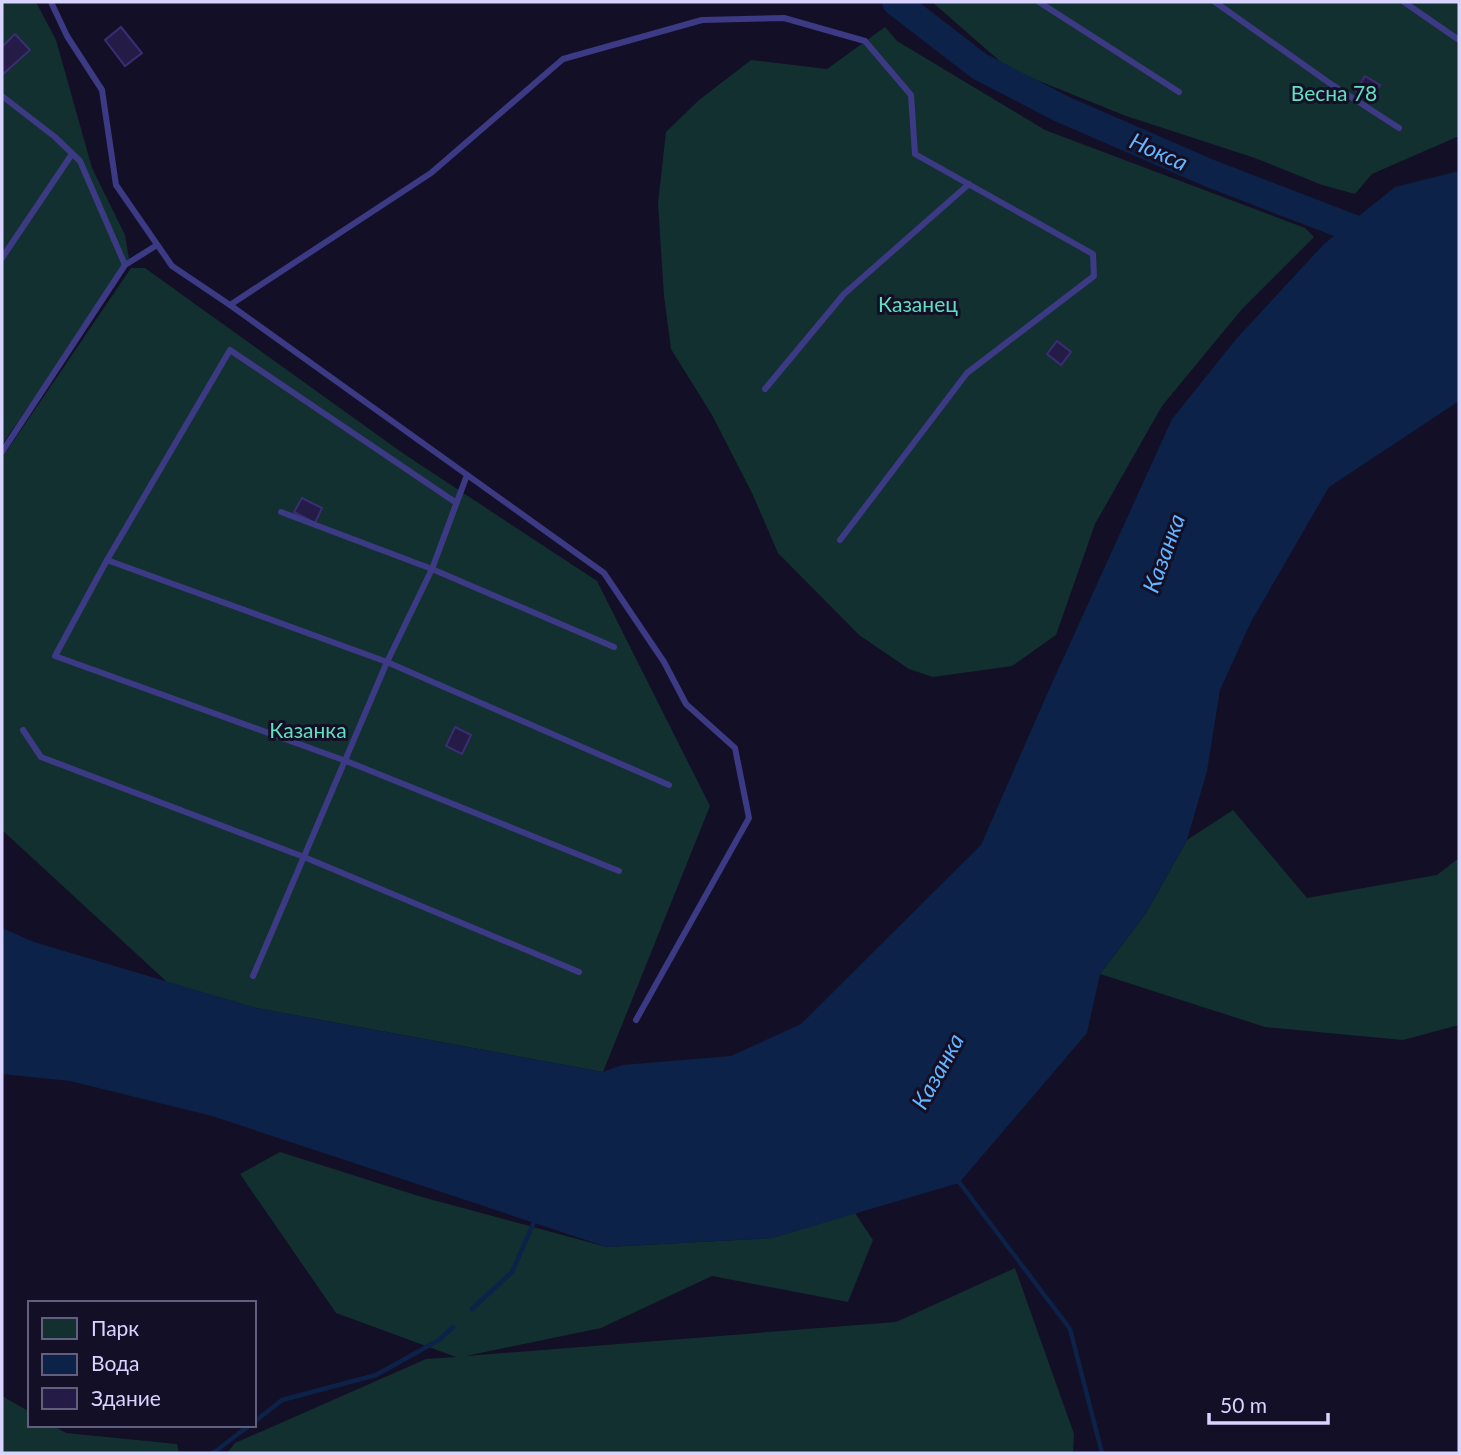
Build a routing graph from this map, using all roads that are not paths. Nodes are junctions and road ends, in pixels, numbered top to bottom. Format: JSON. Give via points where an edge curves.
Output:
{"nodes":[{"id":1,"x":51,"y":2,"type":"edge"},
{"id":2,"x":1040,"y":2,"type":"edge"},
{"id":3,"x":1215,"y":2,"type":"edge"},
{"id":4,"x":1404,"y":2,"type":"edge"},
{"id":5,"x":1459,"y":40,"type":"edge"},
{"id":6,"x":1179,"y":92,"type":"dead end"},
{"id":7,"x":2,"y":96,"type":"edge"},
{"id":8,"x":1399,"y":128,"type":"dead end"},
{"id":9,"x":72,"y":154,"type":"junction"},
{"id":10,"x":969,"y":184,"type":"junction"},
{"id":11,"x":158,"y":245,"type":"junction"},
{"id":12,"x":2,"y":258,"type":"edge"},
{"id":13,"x":125,"y":265,"type":"junction"},
{"id":14,"x":230,"y":304,"type":"junction"},
{"id":15,"x":765,"y":389,"type":"dead end"},
{"id":16,"x":2,"y":452,"type":"edge"},
{"id":17,"x":467,"y":475,"type":"junction"},
{"id":18,"x":455,"y":502,"type":"junction"},
{"id":19,"x":281,"y":512,"type":"dead end"},
{"id":20,"x":840,"y":540,"type":"dead end"},
{"id":21,"x":107,"y":560,"type":"junction"},
{"id":22,"x":432,"y":569,"type":"junction"},
{"id":23,"x":614,"y":647,"type":"dead end"},
{"id":24,"x":387,"y":662,"type":"junction"},
{"id":25,"x":23,"y":730,"type":"dead end"},
{"id":26,"x":346,"y":761,"type":"junction"},
{"id":27,"x":668,"y":785,"type":"dead end"},
{"id":28,"x":304,"y":857,"type":"junction"},
{"id":29,"x":620,"y":872,"type":"dead end"},
{"id":30,"x":579,"y":972,"type":"dead end"},
{"id":31,"x":253,"y":976,"type":"dead end"},
{"id":32,"x":636,"y":1020,"type":"dead end"}],
"edges":[{"from":1,"to":11,"type":"lane","via":[[102,90],[116,185]]},
{"from":2,"to":6,"type":"lane"},
{"from":3,"to":8,"type":"lane"},
{"from":4,"to":5,"type":"lane"},
{"from":7,"to":9,"type":"lane"},
{"from":9,"to":12,"type":"lane"},
{"from":9,"to":13,"type":"lane","via":[[80,161]]},
{"from":10,"to":14,"type":"lane","via":[[915,153],[911,94],[865,41],[784,18],[702,20],[563,59],[431,173]]},
{"from":10,"to":15,"type":"lane","via":[[844,294]]},
{"from":10,"to":20,"type":"lane","via":[[1093,254],[1094,276],[967,373]]},
{"from":11,"to":13,"type":"lane"},
{"from":11,"to":14,"type":"lane","via":[[172,266]]},
{"from":13,"to":16,"type":"lane"},
{"from":14,"to":17,"type":"lane"},
{"from":17,"to":18,"type":"lane"},
{"from":17,"to":32,"type":"lane","via":[[604,573],[687,704],[735,748],[750,818]]},
{"from":18,"to":21,"type":"lane","via":[[230,349]]},
{"from":18,"to":22,"type":"lane"},
{"from":19,"to":22,"type":"lane"},
{"from":21,"to":24,"type":"lane"},
{"from":21,"to":26,"type":"lane","via":[[55,656]]},
{"from":22,"to":23,"type":"lane"},
{"from":22,"to":24,"type":"lane"},
{"from":24,"to":26,"type":"lane"},
{"from":24,"to":27,"type":"lane"},
{"from":25,"to":28,"type":"lane","via":[[41,757]]},
{"from":26,"to":28,"type":"lane"},
{"from":26,"to":29,"type":"lane"},
{"from":28,"to":30,"type":"lane"},
{"from":28,"to":31,"type":"lane"}]}
